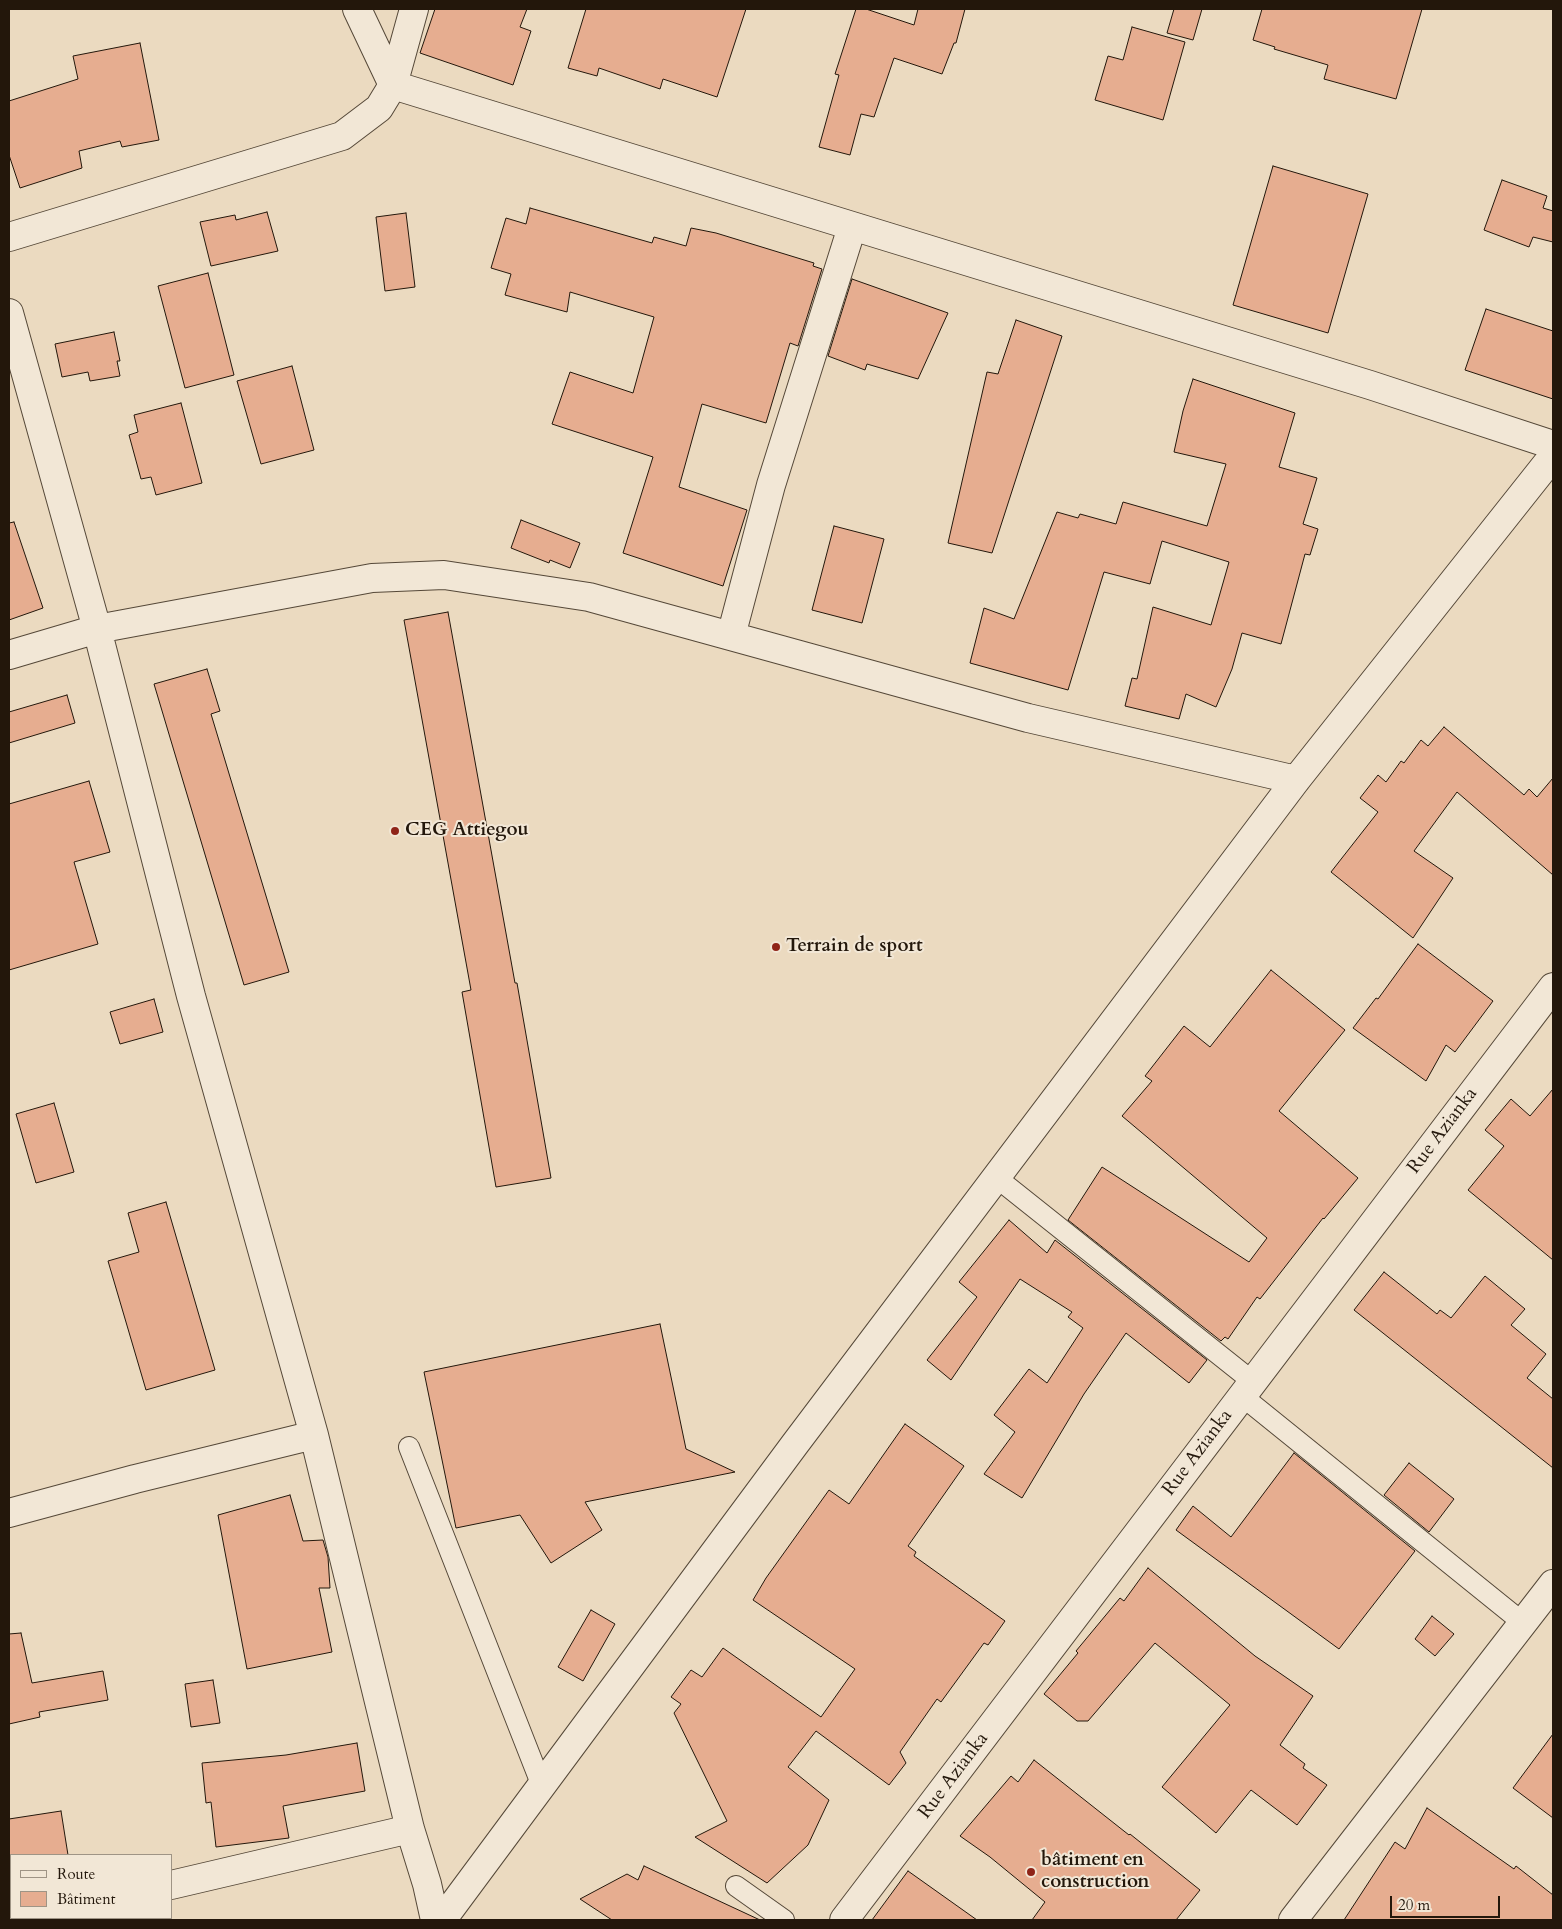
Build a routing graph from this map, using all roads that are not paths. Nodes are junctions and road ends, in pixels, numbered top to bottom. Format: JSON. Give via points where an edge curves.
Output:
{"nodes":[{"id":1,"x":357,"y":9,"type":"edge"},
{"id":2,"x":414,"y":9,"type":"edge"},
{"id":3,"x":393,"y":85,"type":"junction"},
{"id":4,"x":852,"y":227,"type":"junction"},
{"id":5,"x":9,"y":237,"type":"edge"},
{"id":6,"x":9,"y":313,"type":"edge"},
{"id":7,"x":1553,"y":445,"type":"edge"},
{"id":8,"x":1553,"y":456,"type":"edge"},
{"id":9,"x":97,"y":629,"type":"junction"},
{"id":10,"x":731,"y":636,"type":"junction"},
{"id":11,"x":9,"y":655,"type":"edge"},
{"id":12,"x":1296,"y":780,"type":"junction"},
{"id":13,"x":1553,"y":987,"type":"edge"},
{"id":14,"x":1544,"y":1016,"type":"edge"},
{"id":15,"x":997,"y":1178,"type":"junction"},
{"id":16,"x":1247,"y":1389,"type":"junction"},
{"id":17,"x":314,"y":1435,"type":"junction"},
{"id":18,"x":408,"y":1448,"type":"dead end"},
{"id":19,"x":9,"y":1512,"type":"edge"},
{"id":20,"x":1553,"y":1584,"type":"edge"},
{"id":21,"x":1522,"y":1622,"type":"junction"},
{"id":22,"x":542,"y":1786,"type":"junction"},
{"id":23,"x":410,"y":1829,"type":"junction"},
{"id":24,"x":172,"y":1885,"type":"edge"},
{"id":25,"x":736,"y":1886,"type":"dead end"},
{"id":26,"x":435,"y":1920,"type":"edge"},
{"id":27,"x":442,"y":1920,"type":"edge"},
{"id":28,"x":784,"y":1920,"type":"edge"},
{"id":29,"x":844,"y":1920,"type":"edge"},
{"id":30,"x":1293,"y":1920,"type":"edge"}],
"edges":[{"from":1,"to":3,"type":"street"},
{"from":2,"to":3,"type":"street"},
{"from":3,"to":4,"type":"street"},
{"from":3,"to":5,"type":"street","via":[[379,108],[342,136]]},
{"from":4,"to":7,"type":"street"},
{"from":4,"to":10,"type":"street","via":[[771,485]]},
{"from":6,"to":9,"type":"street"},
{"from":8,"to":12,"type":"street"},
{"from":9,"to":10,"type":"street","via":[[372,578],[444,575],[589,597]]},
{"from":9,"to":11,"type":"street"},
{"from":9,"to":17,"type":"street","via":[[191,996]]},
{"from":10,"to":12,"type":"street","via":[[1028,718]]},
{"from":12,"to":15,"type":"street"},
{"from":13,"to":14,"type":"street","name":"Rue Azianka"},
{"from":14,"to":16,"type":"street","name":"Rue Azianka"},
{"from":15,"to":16,"type":"lane"},
{"from":15,"to":22,"type":"street"},
{"from":16,"to":21,"type":"lane"},
{"from":16,"to":29,"type":"street","name":"Rue Azianka"},
{"from":17,"to":19,"type":"street"},
{"from":17,"to":23,"type":"street"},
{"from":18,"to":22,"type":"lane"},
{"from":20,"to":21,"type":"street"},
{"from":21,"to":30,"type":"street"},
{"from":22,"to":27,"type":"street"},
{"from":23,"to":24,"type":"street"},
{"from":23,"to":26,"type":"street","via":[[428,1884]]},
{"from":25,"to":28,"type":"lane"}]}
